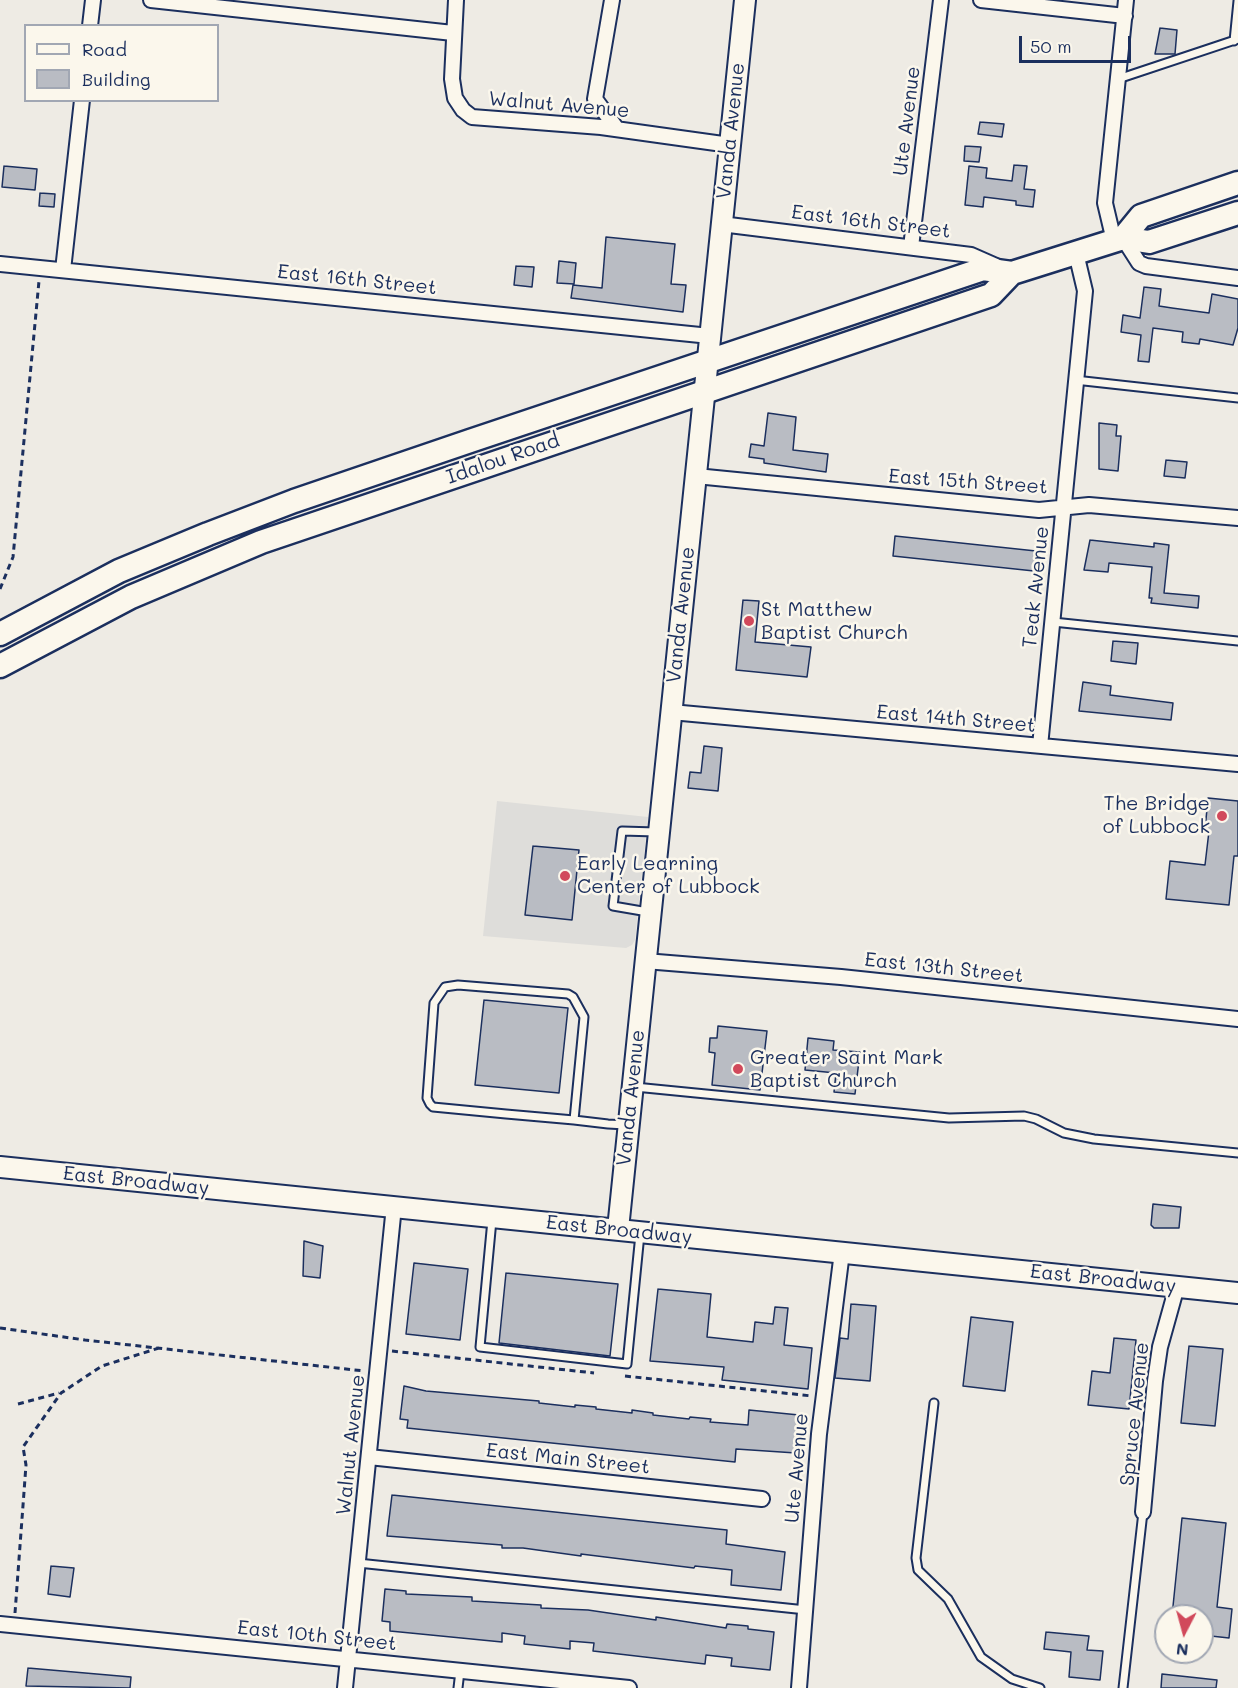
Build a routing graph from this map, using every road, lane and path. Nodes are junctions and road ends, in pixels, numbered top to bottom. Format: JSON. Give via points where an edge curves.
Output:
{"nodes":[{"id":1,"x":93,"y":0,"type":"edge"},
{"id":2,"x":151,"y":0,"type":"edge"},
{"id":3,"x":456,"y":0,"type":"edge"},
{"id":4,"x":612,"y":0,"type":"edge"},
{"id":5,"x":745,"y":0,"type":"edge"},
{"id":6,"x":941,"y":0,"type":"edge"},
{"id":7,"x":981,"y":0,"type":"edge"},
{"id":8,"x":1126,"y":0,"type":"edge"},
{"id":9,"x":1238,"y":1,"type":"edge"},
{"id":10,"x":1033,"y":3,"type":"edge"},
{"id":11,"x":1125,"y":16,"type":"junction"},
{"id":12,"x":90,"y":24,"type":"edge"},
{"id":13,"x":453,"y":33,"type":"junction"},
{"id":14,"x":1236,"y":40,"type":"edge"},
{"id":15,"x":1118,"y":79,"type":"junction"},
{"id":16,"x":82,"y":102,"type":"edge"},
{"id":17,"x":617,"y":129,"type":"junction"},
{"id":18,"x":730,"y":145,"type":"junction"},
{"id":19,"x":1238,"y":183,"type":"edge"},
{"id":20,"x":1238,"y":213,"type":"edge"},
{"id":21,"x":722,"y":224,"type":"junction"},
{"id":22,"x":1118,"y":239,"type":"junction"},
{"id":23,"x":911,"y":247,"type":"junction"},
{"id":24,"x":1076,"y":253,"type":"junction"},
{"id":25,"x":0,"y":264,"type":"edge"},
{"id":26,"x":40,"y":267,"type":"junction"},
{"id":27,"x":63,"y":270,"type":"junction"},
{"id":28,"x":1012,"y":273,"type":"junction"},
{"id":29,"x":1238,"y":278,"type":"edge"},
{"id":30,"x":710,"y":336,"type":"junction"},
{"id":31,"x":707,"y":362,"type":"junction"},
{"id":32,"x":1075,"y":380,"type":"junction"},
{"id":33,"x":703,"y":392,"type":"junction"},
{"id":34,"x":1238,"y":398,"type":"edge"},
{"id":35,"x":696,"y":477,"type":"junction"},
{"id":36,"x":1064,"y":507,"type":"junction"},
{"id":37,"x":1238,"y":518,"type":"edge"},
{"id":38,"x":0,"y":589,"type":"edge"},
{"id":39,"x":1052,"y":622,"type":"junction"},
{"id":40,"x":0,"y":634,"type":"edge"},
{"id":41,"x":1238,"y":641,"type":"edge"},
{"id":42,"x":0,"y":666,"type":"edge"},
{"id":43,"x":671,"y":712,"type":"junction"},
{"id":44,"x":1040,"y":746,"type":"junction"},
{"id":45,"x":1238,"y":764,"type":"edge"},
{"id":46,"x":659,"y":832,"type":"junction"},
{"id":47,"x":650,"y":913,"type":"junction"},
{"id":48,"x":645,"y":961,"type":"junction"},
{"id":49,"x":1238,"y":1018,"type":"edge"},
{"id":50,"x":633,"y":1087,"type":"junction"},
{"id":51,"x":574,"y":1120,"type":"junction"},
{"id":52,"x":629,"y":1125,"type":"junction"},
{"id":53,"x":1238,"y":1154,"type":"edge"},
{"id":54,"x":0,"y":1167,"type":"edge"},
{"id":55,"x":394,"y":1206,"type":"junction"},
{"id":56,"x":492,"y":1217,"type":"junction"},
{"id":57,"x":618,"y":1229,"type":"junction"},
{"id":58,"x":640,"y":1232,"type":"junction"},
{"id":59,"x":842,"y":1252,"type":"junction"},
{"id":60,"x":1177,"y":1286,"type":"junction"},
{"id":61,"x":1238,"y":1293,"type":"edge"},
{"id":62,"x":0,"y":1328,"type":"edge"},
{"id":63,"x":164,"y":1347,"type":"junction"},
{"id":64,"x":378,"y":1372,"type":"junction"},
{"id":65,"x":61,"y":1393,"type":"junction"},
{"id":66,"x":934,"y":1403,"type":"dead end"},
{"id":67,"x":18,"y":1404,"type":"dead end"},
{"id":68,"x":369,"y":1457,"type":"junction"},
{"id":69,"x":762,"y":1499,"type":"dead end"},
{"id":70,"x":1143,"y":1512,"type":"joint"},
{"id":71,"x":358,"y":1563,"type":"junction"},
{"id":72,"x":806,"y":1610,"type":"junction"},
{"id":73,"x":7,"y":1624,"type":"edge"},
{"id":74,"x":348,"y":1659,"type":"junction"},
{"id":75,"x":460,"y":1671,"type":"junction"},
{"id":76,"x":571,"y":1685,"type":"edge"},
{"id":77,"x":345,"y":1688,"type":"edge"},
{"id":78,"x":458,"y":1688,"type":"edge"},
{"id":79,"x":629,"y":1688,"type":"edge"},
{"id":80,"x":800,"y":1688,"type":"edge"},
{"id":81,"x":1040,"y":1688,"type":"edge"},
{"id":82,"x":1123,"y":1688,"type":"edge"}],
"edges":[{"from":1,"to":12,"type":"street"},
{"from":2,"to":13,"type":"street"},
{"from":3,"to":13,"type":"street","name":"Walnut Avenue"},
{"from":4,"to":17,"type":"street","via":[[594,99]]},
{"from":5,"to":18,"type":"street","name":"Vanda Avenue"},
{"from":6,"to":23,"type":"street","name":"Ute Avenue"},
{"from":7,"to":10,"type":"street"},
{"from":8,"to":11,"type":"street"},
{"from":9,"to":14,"type":"lane"},
{"from":10,"to":11,"type":"street"},
{"from":11,"to":15,"type":"street"},
{"from":13,"to":17,"type":"street","name":"Walnut Avenue","via":[[455,98],[472,117]]},
{"from":14,"to":15,"type":"lane"},
{"from":15,"to":22,"type":"street","via":[[1105,203]]},
{"from":16,"to":27,"type":"street"},
{"from":17,"to":18,"type":"street","name":"Walnut Avenue"},
{"from":18,"to":21,"type":"street","name":"Vanda Avenue"},
{"from":19,"to":22,"type":"main road","via":[[1141,216]]},
{"from":20,"to":22,"type":"main road","name":"Idalou Road","via":[[1149,242]]},
{"from":21,"to":23,"type":"street","name":"East 16th Street"},
{"from":21,"to":30,"type":"street","name":"Vanda Avenue"},
{"from":22,"to":24,"type":"main road","name":"Idalou Road"},
{"from":22,"to":29,"type":"street","via":[[1138,263],[1146,266]]},
{"from":23,"to":28,"type":"street","name":"East 16th Street","via":[[971,255]]},
{"from":24,"to":28,"type":"main road","name":"Idalou Road"},
{"from":24,"to":32,"type":"street","name":"Teak Avenue","via":[[1084,291]]},
{"from":25,"to":26,"type":"street","name":"East 16th Street"},
{"from":26,"to":27,"type":"street","name":"East 16th Street"},
{"from":26,"to":38,"type":"path","via":[[14,557]]},
{"from":27,"to":30,"type":"street","name":"East 16th Street"},
{"from":28,"to":31,"type":"main road","name":"Idalou Road","via":[[983,269]]},
{"from":28,"to":33,"type":"main road","name":"Idalou Road","via":[[991,295]]},
{"from":30,"to":31,"type":"street","name":"Vanda Avenue"},
{"from":31,"to":33,"type":"street","name":"Vanda Avenue"},
{"from":31,"to":40,"type":"main road","name":"Idalou Road","via":[[262,513],[119,571]]},
{"from":32,"to":34,"type":"lane"},
{"from":32,"to":36,"type":"street","name":"Teak Avenue"},
{"from":33,"to":35,"type":"street","name":"Vanda Avenue"},
{"from":33,"to":42,"type":"main road","name":"Idalou Road","via":[[261,542],[131,597]]},
{"from":35,"to":36,"type":"street","name":"East 15th Street","via":[[1039,510]]},
{"from":35,"to":43,"type":"street","name":"Vanda Avenue"},
{"from":36,"to":37,"type":"street","name":"East 15th Street","via":[[1089,504]]},
{"from":36,"to":39,"type":"street","name":"Teak Avenue"},
{"from":39,"to":41,"type":"lane"},
{"from":39,"to":44,"type":"street","name":"Teak Avenue"},
{"from":43,"to":44,"type":"street","name":"East 14th Street"},
{"from":43,"to":46,"type":"street","name":"Vanda Avenue"},
{"from":44,"to":45,"type":"street","name":"East 14th Street"},
{"from":46,"to":47,"type":"street","name":"Vanda Avenue"},
{"from":46,"to":47,"type":"lane","via":[[622,831],[613,906]]},
{"from":47,"to":48,"type":"street","name":"Vanda Avenue"},
{"from":48,"to":49,"type":"street","name":"East 13th Street"},
{"from":48,"to":50,"type":"street","name":"Vanda Avenue"},
{"from":50,"to":52,"type":"street","name":"Vanda Avenue"},
{"from":50,"to":53,"type":"lane","via":[[949,1118],[1024,1116],[1064,1133],[1094,1139]]},
{"from":51,"to":51,"type":"lane","via":[[430,1104],[427,1098],[434,1003],[445,987],[568,994],[573,998],[584,1017]]},
{"from":51,"to":52,"type":"lane"},
{"from":52,"to":57,"type":"street","name":"Vanda Avenue"},
{"from":54,"to":55,"type":"street","name":"East Broadway"},
{"from":55,"to":56,"type":"street","name":"East Broadway"},
{"from":55,"to":64,"type":"street","name":"Walnut Avenue"},
{"from":56,"to":57,"type":"street","name":"East Broadway"},
{"from":56,"to":58,"type":"lane","via":[[480,1347],[627,1364]]},
{"from":57,"to":58,"type":"street","name":"East Broadway"},
{"from":58,"to":59,"type":"street","name":"East Broadway"},
{"from":59,"to":60,"type":"street","name":"East Broadway"},
{"from":59,"to":72,"type":"street","name":"Ute Avenue","via":[[823,1397]]},
{"from":60,"to":61,"type":"street","name":"East Broadway"},
{"from":60,"to":70,"type":"street","name":"Spruce Avenue","via":[[1158,1359]]},
{"from":62,"to":63,"type":"path"},
{"from":63,"to":64,"type":"path"},
{"from":63,"to":65,"type":"path","via":[[102,1366]]},
{"from":64,"to":68,"type":"street","name":"Walnut Avenue"},
{"from":65,"to":67,"type":"path"},
{"from":65,"to":73,"type":"path","via":[[23,1447],[26,1465]]},
{"from":66,"to":81,"type":"lane","via":[[916,1558],[918,1570],[948,1599],[981,1657],[1012,1679]]},
{"from":68,"to":69,"type":"street","name":"East Main Street"},
{"from":68,"to":71,"type":"street","name":"Walnut Avenue"},
{"from":70,"to":82,"type":"lane"},
{"from":71,"to":72,"type":"lane"},
{"from":71,"to":74,"type":"street","name":"Walnut Avenue"},
{"from":72,"to":80,"type":"street","name":"Ute Avenue"},
{"from":73,"to":74,"type":"street","name":"East 10th Street"},
{"from":74,"to":75,"type":"street","name":"East 10th Street"},
{"from":74,"to":77,"type":"street","name":"Walnut Avenue"},
{"from":75,"to":76,"type":"street","name":"East 10th Street"},
{"from":75,"to":78,"type":"lane"},
{"from":76,"to":79,"type":"street","name":"East 10th Street"}]}
